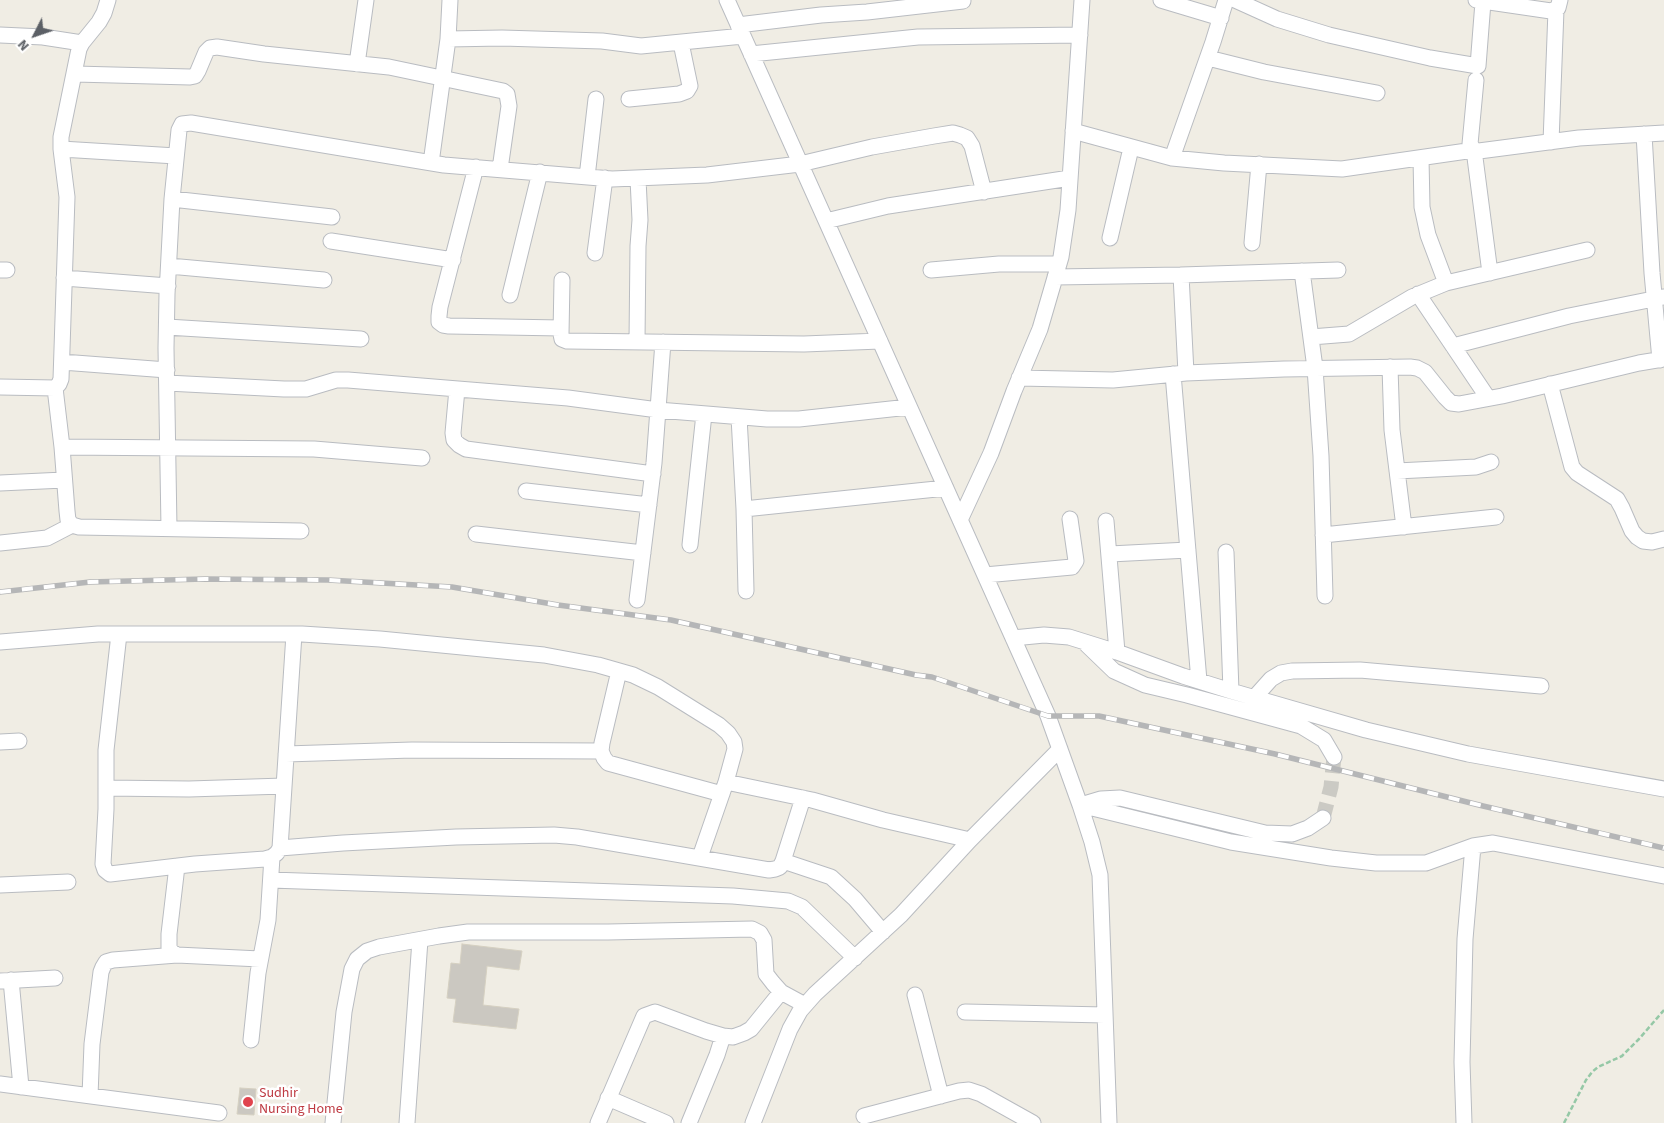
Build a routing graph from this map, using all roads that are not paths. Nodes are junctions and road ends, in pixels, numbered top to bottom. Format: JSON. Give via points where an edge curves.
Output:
{"nodes":[{"id":1,"x":108,"y":0,"type":"edge"},
{"id":2,"x":366,"y":0,"type":"edge"},
{"id":3,"x":450,"y":0,"type":"edge"},
{"id":4,"x":727,"y":0,"type":"edge"},
{"id":5,"x":1082,"y":0,"type":"edge"},
{"id":6,"x":1161,"y":0,"type":"edge"},
{"id":7,"x":1226,"y":0,"type":"edge"},
{"id":8,"x":1235,"y":0,"type":"edge"},
{"id":9,"x":963,"y":1,"type":"dead end"},
{"id":10,"x":1479,"y":1,"type":"edge"},
{"id":11,"x":1514,"y":3,"type":"edge"},
{"id":12,"x":1558,"y":5,"type":"edge"},
{"id":13,"x":1221,"y":18,"type":"junction"},
{"id":14,"x":740,"y":30,"type":"junction"},
{"id":15,"x":0,"y":35,"type":"edge"},
{"id":16,"x":1080,"y":35,"type":"junction"},
{"id":17,"x":448,"y":38,"type":"junction"},
{"id":18,"x":82,"y":43,"type":"junction"},
{"id":19,"x":681,"y":43,"type":"junction"},
{"id":20,"x":751,"y":54,"type":"junction"},
{"id":21,"x":1208,"y":58,"type":"junction"},
{"id":22,"x":357,"y":64,"type":"junction"},
{"id":23,"x":75,"y":74,"type":"junction"},
{"id":24,"x":443,"y":79,"type":"junction"},
{"id":25,"x":1476,"y":80,"type":"dead end"},
{"id":26,"x":1377,"y":93,"type":"dead end"},
{"id":27,"x":596,"y":99,"type":"dead end"},
{"id":28,"x":629,"y":100,"type":"dead end"},
{"id":29,"x":1073,"y":131,"type":"junction"},
{"id":30,"x":1664,"y":133,"type":"edge"},
{"id":31,"x":1644,"y":134,"type":"junction"},
{"id":32,"x":1551,"y":142,"type":"junction"},
{"id":33,"x":1131,"y":148,"type":"junction"},
{"id":34,"x":61,"y":149,"type":"junction"},
{"id":35,"x":1474,"y":150,"type":"junction"},
{"id":36,"x":176,"y":156,"type":"junction"},
{"id":37,"x":1172,"y":158,"type":"junction"},
{"id":38,"x":1421,"y":158,"type":"junction"},
{"id":39,"x":431,"y":163,"type":"junction"},
{"id":40,"x":800,"y":164,"type":"junction"},
{"id":41,"x":1259,"y":164,"type":"junction"},
{"id":42,"x":476,"y":167,"type":"junction"},
{"id":43,"x":500,"y":169,"type":"junction"},
{"id":44,"x":540,"y":172,"type":"junction"},
{"id":45,"x":587,"y":176,"type":"junction"},
{"id":46,"x":605,"y":178,"type":"junction"},
{"id":47,"x":1070,"y":178,"type":"junction"},
{"id":48,"x":638,"y":179,"type":"junction"},
{"id":49,"x":984,"y":192,"type":"junction"},
{"id":50,"x":172,"y":199,"type":"junction"},
{"id":51,"x":332,"y":217,"type":"dead end"},
{"id":52,"x":826,"y":221,"type":"junction"},
{"id":53,"x":1110,"y":238,"type":"dead end"},
{"id":54,"x":331,"y":241,"type":"dead end"},
{"id":55,"x":1252,"y":242,"type":"dead end"},
{"id":56,"x":1587,"y":250,"type":"dead end"},
{"id":57,"x":595,"y":253,"type":"dead end"},
{"id":58,"x":452,"y":260,"type":"junction"},
{"id":59,"x":169,"y":266,"type":"junction"},
{"id":60,"x":931,"y":270,"type":"dead end"},
{"id":61,"x":1338,"y":270,"type":"dead end"},
{"id":62,"x":1057,"y":271,"type":"junction"},
{"id":63,"x":1302,"y":271,"type":"junction"},
{"id":64,"x":1490,"y":273,"type":"junction"},
{"id":65,"x":1181,"y":275,"type":"junction"},
{"id":66,"x":64,"y":278,"type":"junction"},
{"id":67,"x":324,"y":280,"type":"dead end"},
{"id":68,"x":562,"y":280,"type":"dead end"},
{"id":69,"x":1446,"y":283,"type":"junction"},
{"id":70,"x":168,"y":286,"type":"junction"},
{"id":71,"x":1418,"y":294,"type":"junction"},
{"id":72,"x":510,"y":295,"type":"dead end"},
{"id":73,"x":1659,"y":297,"type":"edge"},
{"id":74,"x":167,"y":327,"type":"junction"},
{"id":75,"x":561,"y":328,"type":"junction"},
{"id":76,"x":1311,"y":337,"type":"junction"},
{"id":77,"x":361,"y":339,"type":"dead end"},
{"id":78,"x":637,"y":341,"type":"junction"},
{"id":79,"x":663,"y":342,"type":"junction"},
{"id":80,"x":880,"y":342,"type":"junction"},
{"id":81,"x":1453,"y":346,"type":"junction"},
{"id":82,"x":1662,"y":360,"type":"edge"},
{"id":83,"x":62,"y":362,"type":"junction"},
{"id":84,"x":1390,"y":367,"type":"junction"},
{"id":85,"x":1315,"y":368,"type":"junction"},
{"id":86,"x":1179,"y":374,"type":"junction"},
{"id":87,"x":167,"y":376,"type":"junction"},
{"id":88,"x":1019,"y":378,"type":"junction"},
{"id":89,"x":1550,"y":384,"type":"junction"},
{"id":90,"x":0,"y":387,"type":"edge"},
{"id":91,"x":55,"y":388,"type":"junction"},
{"id":92,"x":457,"y":389,"type":"junction"},
{"id":93,"x":1488,"y":398,"type":"junction"},
{"id":94,"x":909,"y":407,"type":"junction"},
{"id":95,"x":658,"y":410,"type":"junction"},
{"id":96,"x":704,"y":414,"type":"junction"},
{"id":97,"x":739,"y":417,"type":"junction"},
{"id":98,"x":62,"y":447,"type":"junction"},
{"id":99,"x":168,"y":447,"type":"junction"},
{"id":100,"x":422,"y":458,"type":"dead end"},
{"id":101,"x":1491,"y":462,"type":"dead end"},
{"id":102,"x":1397,"y":471,"type":"junction"},
{"id":103,"x":653,"y":474,"type":"junction"},
{"id":104,"x":64,"y":480,"type":"junction"},
{"id":105,"x":0,"y":483,"type":"edge"},
{"id":106,"x":946,"y":488,"type":"junction"},
{"id":107,"x":526,"y":491,"type":"dead end"},
{"id":108,"x":649,"y":505,"type":"junction"},
{"id":109,"x":744,"y":509,"type":"junction"},
{"id":110,"x":1496,"y":517,"type":"dead end"},
{"id":111,"x":1070,"y":519,"type":"dead end"},
{"id":112,"x":960,"y":520,"type":"junction"},
{"id":113,"x":1106,"y":521,"type":"dead end"},
{"id":114,"x":72,"y":524,"type":"junction"},
{"id":115,"x":1404,"y":527,"type":"junction"},
{"id":116,"x":169,"y":528,"type":"junction"},
{"id":117,"x":301,"y":531,"type":"dead end"},
{"id":118,"x":476,"y":534,"type":"dead end"},
{"id":119,"x":1323,"y":535,"type":"junction"},
{"id":120,"x":1664,"y":539,"type":"edge"},
{"id":121,"x":0,"y":543,"type":"edge"},
{"id":122,"x":690,"y":545,"type":"dead end"},
{"id":123,"x":1188,"y":550,"type":"junction"},
{"id":124,"x":1226,"y":552,"type":"dead end"},
{"id":125,"x":643,"y":553,"type":"junction"},
{"id":126,"x":1110,"y":554,"type":"junction"},
{"id":127,"x":985,"y":575,"type":"junction"},
{"id":128,"x":746,"y":591,"type":"dead end"},
{"id":129,"x":1325,"y":596,"type":"dead end"},
{"id":130,"x":637,"y":600,"type":"dead end"},
{"id":131,"x":119,"y":634,"type":"junction"},
{"id":132,"x":294,"y":634,"type":"junction"},
{"id":133,"x":1013,"y":638,"type":"junction"},
{"id":134,"x":0,"y":642,"type":"edge"},
{"id":135,"x":1084,"y":642,"type":"junction"},
{"id":136,"x":1117,"y":652,"type":"junction"},
{"id":137,"x":619,"y":671,"type":"junction"},
{"id":138,"x":1199,"y":681,"type":"junction"},
{"id":139,"x":1541,"y":686,"type":"dead end"},
{"id":140,"x":1230,"y":691,"type":"junction"},
{"id":141,"x":1254,"y":698,"type":"junction"},
{"id":142,"x":19,"y":741,"type":"dead end"},
{"id":143,"x":0,"y":742,"type":"edge"},
{"id":144,"x":1060,"y":749,"type":"junction"},
{"id":145,"x":601,"y":751,"type":"junction"},
{"id":146,"x":286,"y":754,"type":"junction"},
{"id":147,"x":1334,"y":757,"type":"tunnel mouth"},
{"id":148,"x":284,"y":786,"type":"junction"},
{"id":149,"x":106,"y":788,"type":"junction"},
{"id":150,"x":724,"y":788,"type":"junction"},
{"id":151,"x":1664,"y":789,"type":"edge"},
{"id":152,"x":803,"y":798,"type":"junction"},
{"id":153,"x":1080,"y":805,"type":"junction"},
{"id":154,"x":1323,"y":818,"type":"dead end"},
{"id":155,"x":970,"y":840,"type":"junction"},
{"id":156,"x":1473,"y":846,"type":"junction"},
{"id":157,"x":276,"y":853,"type":"junction"},
{"id":158,"x":700,"y":857,"type":"junction"},
{"id":159,"x":783,"y":861,"type":"junction"},
{"id":160,"x":177,"y":866,"type":"junction"},
{"id":161,"x":1664,"y":876,"type":"edge"},
{"id":162,"x":271,"y":880,"type":"junction"},
{"id":163,"x":68,"y":882,"type":"dead end"},
{"id":164,"x":0,"y":885,"type":"edge"},
{"id":165,"x":883,"y":932,"type":"junction"},
{"id":166,"x":420,"y":940,"type":"junction"},
{"id":167,"x":177,"y":955,"type":"junction"},
{"id":168,"x":855,"y":958,"type":"junction"},
{"id":169,"x":260,"y":959,"type":"junction"},
{"id":170,"x":55,"y":978,"type":"dead end"},
{"id":171,"x":6,"y":981,"type":"edge"},
{"id":172,"x":780,"y":992,"type":"junction"},
{"id":173,"x":915,"y":995,"type":"dead end"},
{"id":174,"x":805,"y":1005,"type":"junction"},
{"id":175,"x":965,"y":1012,"type":"dead end"},
{"id":176,"x":1105,"y":1015,"type":"junction"},
{"id":177,"x":723,"y":1036,"type":"junction"},
{"id":178,"x":251,"y":1040,"type":"dead end"},
{"id":179,"x":0,"y":1084,"type":"edge"},
{"id":180,"x":21,"y":1087,"type":"junction"},
{"id":181,"x":90,"y":1096,"type":"junction"},
{"id":182,"x":941,"y":1096,"type":"junction"},
{"id":183,"x":608,"y":1098,"type":"junction"},
{"id":184,"x":219,"y":1113,"type":"dead end"},
{"id":185,"x":864,"y":1116,"type":"dead end"},
{"id":186,"x":333,"y":1123,"type":"edge"},
{"id":187,"x":407,"y":1123,"type":"edge"},
{"id":188,"x":598,"y":1123,"type":"edge"},
{"id":189,"x":666,"y":1123,"type":"edge"},
{"id":190,"x":689,"y":1123,"type":"edge"},
{"id":191,"x":753,"y":1123,"type":"edge"},
{"id":192,"x":1033,"y":1123,"type":"edge"},
{"id":193,"x":1109,"y":1123,"type":"edge"},
{"id":194,"x":1464,"y":1123,"type":"edge"}],
"edges":[{"from":1,"to":18,"type":"street","via":[[99,22]]},
{"from":2,"to":22,"type":"street"},
{"from":3,"to":17,"type":"street"},
{"from":4,"to":14,"type":"street"},
{"from":5,"to":16,"type":"street"},
{"from":6,"to":13,"type":"street"},
{"from":7,"to":13,"type":"street"},
{"from":8,"to":10,"type":"street","via":[[1277,19],[1329,36],[1478,66]]},
{"from":9,"to":14,"type":"street","via":[[821,15]]},
{"from":10,"to":11,"type":"street"},
{"from":11,"to":12,"type":"street","via":[[1551,11]]},
{"from":12,"to":32,"type":"street"},
{"from":13,"to":21,"type":"street"},
{"from":14,"to":19,"type":"street"},
{"from":14,"to":20,"type":"street"},
{"from":15,"to":18,"type":"street"},
{"from":16,"to":20,"type":"street","via":[[918,37]]},
{"from":16,"to":29,"type":"street"},
{"from":17,"to":19,"type":"street","via":[[602,41],[641,46]]},
{"from":17,"to":24,"type":"street"},
{"from":18,"to":23,"type":"street"},
{"from":19,"to":28,"type":"street","via":[[690,86],[687,91]]},
{"from":20,"to":40,"type":"street"},
{"from":21,"to":26,"type":"street"},
{"from":21,"to":37,"type":"street"},
{"from":22,"to":23,"type":"street","via":[[217,47],[206,52],[195,76],[190,77]]},
{"from":22,"to":24,"type":"street"},
{"from":23,"to":34,"type":"street","via":[[62,128]]},
{"from":24,"to":39,"type":"street"},
{"from":24,"to":43,"type":"street","via":[[507,94],[509,106]]},
{"from":25,"to":35,"type":"street","via":[[1470,144]]},
{"from":27,"to":45,"type":"street"},
{"from":29,"to":33,"type":"street"},
{"from":29,"to":47,"type":"street"},
{"from":30,"to":31,"type":"street"},
{"from":31,"to":32,"type":"street"},
{"from":31,"to":73,"type":"street"},
{"from":32,"to":35,"type":"street"},
{"from":33,"to":37,"type":"street"},
{"from":33,"to":53,"type":"street"},
{"from":34,"to":36,"type":"street"},
{"from":34,"to":66,"type":"street","via":[[67,197]]},
{"from":35,"to":38,"type":"street"},
{"from":35,"to":64,"type":"street"},
{"from":36,"to":39,"type":"street","via":[[179,130],[182,124],[190,123]]},
{"from":36,"to":50,"type":"street"},
{"from":37,"to":41,"type":"street"},
{"from":38,"to":41,"type":"street","via":[[1342,169]]},
{"from":38,"to":69,"type":"street","via":[[1422,207],[1428,235]]},
{"from":39,"to":42,"type":"street"},
{"from":40,"to":48,"type":"street"},
{"from":40,"to":49,"type":"street","via":[[934,136],[960,135],[967,138],[972,146]]},
{"from":40,"to":52,"type":"street"},
{"from":41,"to":55,"type":"street"},
{"from":42,"to":43,"type":"street"},
{"from":42,"to":58,"type":"street"},
{"from":43,"to":44,"type":"street"},
{"from":44,"to":45,"type":"street"},
{"from":44,"to":72,"type":"street"},
{"from":45,"to":46,"type":"street"},
{"from":46,"to":48,"type":"street"},
{"from":46,"to":57,"type":"street"},
{"from":47,"to":49,"type":"street"},
{"from":47,"to":62,"type":"street"},
{"from":48,"to":78,"type":"street"},
{"from":49,"to":52,"type":"street","via":[[888,206]]},
{"from":50,"to":51,"type":"street"},
{"from":50,"to":59,"type":"street"},
{"from":52,"to":80,"type":"street"},
{"from":54,"to":58,"type":"street"},
{"from":56,"to":64,"type":"street"},
{"from":58,"to":75,"type":"street","via":[[438,316],[443,325]]},
{"from":59,"to":67,"type":"street"},
{"from":59,"to":70,"type":"street"},
{"from":60,"to":62,"type":"street","via":[[1006,263]]},
{"from":61,"to":63,"type":"street"},
{"from":62,"to":65,"type":"street"},
{"from":62,"to":88,"type":"street","via":[[1040,329]]},
{"from":63,"to":65,"type":"street"},
{"from":63,"to":76,"type":"street"},
{"from":64,"to":69,"type":"street"},
{"from":65,"to":86,"type":"street"},
{"from":66,"to":70,"type":"street"},
{"from":66,"to":83,"type":"street"},
{"from":68,"to":75,"type":"street"},
{"from":69,"to":71,"type":"street"},
{"from":70,"to":74,"type":"street"},
{"from":71,"to":76,"type":"street","via":[[1348,334]]},
{"from":71,"to":81,"type":"street"},
{"from":73,"to":81,"type":"street"},
{"from":73,"to":82,"type":"street"},
{"from":74,"to":77,"type":"street"},
{"from":74,"to":87,"type":"street"},
{"from":75,"to":78,"type":"street","via":[[562,339],[567,341]]},
{"from":76,"to":85,"type":"street"},
{"from":78,"to":79,"type":"street"},
{"from":79,"to":80,"type":"street"},
{"from":79,"to":95,"type":"street"},
{"from":80,"to":94,"type":"street"},
{"from":81,"to":93,"type":"street"},
{"from":82,"to":89,"type":"street"},
{"from":83,"to":87,"type":"street"},
{"from":83,"to":91,"type":"street","via":[[59,384]]},
{"from":84,"to":85,"type":"street"},
{"from":84,"to":93,"type":"street","via":[[1417,368],[1425,372],[1451,403]]},
{"from":84,"to":102,"type":"street"},
{"from":85,"to":86,"type":"street"},
{"from":85,"to":119,"type":"street"},
{"from":86,"to":88,"type":"street","via":[[1113,380]]},
{"from":86,"to":123,"type":"street"},
{"from":87,"to":92,"type":"street","via":[[284,389],[306,389],[336,380],[348,380]]},
{"from":87,"to":99,"type":"street"},
{"from":88,"to":112,"type":"street","via":[[991,453]]},
{"from":89,"to":93,"type":"street"},
{"from":89,"to":120,"type":"street","via":[[1572,467],[1616,499],[1637,537],[1652,542]]},
{"from":90,"to":91,"type":"street"},
{"from":91,"to":98,"type":"street"},
{"from":92,"to":95,"type":"street","via":[[568,398]]},
{"from":92,"to":103,"type":"street","via":[[454,440],[466,449]]},
{"from":94,"to":97,"type":"street","via":[[799,419]]},
{"from":94,"to":106,"type":"street"},
{"from":95,"to":96,"type":"street"},
{"from":95,"to":103,"type":"street"},
{"from":96,"to":97,"type":"street"},
{"from":96,"to":122,"type":"street"},
{"from":97,"to":109,"type":"street"},
{"from":98,"to":99,"type":"street"},
{"from":98,"to":104,"type":"street"},
{"from":99,"to":100,"type":"street","via":[[314,449]]},
{"from":99,"to":116,"type":"street"},
{"from":101,"to":102,"type":"street","via":[[1476,467]]},
{"from":102,"to":115,"type":"street"},
{"from":103,"to":108,"type":"street"},
{"from":104,"to":105,"type":"street"},
{"from":104,"to":114,"type":"street","via":[[66,512]]},
{"from":106,"to":109,"type":"street"},
{"from":106,"to":112,"type":"street"},
{"from":107,"to":108,"type":"street"},
{"from":108,"to":125,"type":"street"},
{"from":109,"to":128,"type":"street"},
{"from":110,"to":115,"type":"street"},
{"from":111,"to":127,"type":"street","via":[[1076,561],[1072,567]]},
{"from":112,"to":127,"type":"street"},
{"from":113,"to":126,"type":"street"},
{"from":114,"to":116,"type":"street","via":[[79,527]]},
{"from":114,"to":121,"type":"street","via":[[47,538]]},
{"from":115,"to":119,"type":"street"},
{"from":116,"to":117,"type":"street"},
{"from":118,"to":125,"type":"street"},
{"from":119,"to":129,"type":"street"},
{"from":123,"to":126,"type":"street"},
{"from":123,"to":138,"type":"street"},
{"from":124,"to":140,"type":"street"},
{"from":125,"to":130,"type":"street"},
{"from":126,"to":136,"type":"street"},
{"from":127,"to":133,"type":"street"},
{"from":131,"to":132,"type":"street"},
{"from":131,"to":134,"type":"street"},
{"from":131,"to":149,"type":"street","via":[[106,750]]},
{"from":132,"to":137,"type":"street","via":[[544,655]]},
{"from":132,"to":146,"type":"street"},
{"from":133,"to":135,"type":"street","via":[[1044,635]]},
{"from":133,"to":144,"type":"street"},
{"from":135,"to":136,"type":"street"},
{"from":135,"to":147,"type":"street","via":[[1114,671],[1145,685],[1301,726],[1324,740]]},
{"from":136,"to":138,"type":"street"},
{"from":137,"to":145,"type":"street"},
{"from":137,"to":150,"type":"street","via":[[658,687],[728,733],[735,749]]},
{"from":138,"to":140,"type":"street"},
{"from":139,"to":141,"type":"street","via":[[1360,670],[1292,671],[1271,679]]},
{"from":140,"to":141,"type":"street"},
{"from":141,"to":151,"type":"street","via":[[1366,730],[1468,754]]},
{"from":142,"to":143,"type":"street"},
{"from":144,"to":153,"type":"street"},
{"from":144,"to":155,"type":"street"},
{"from":145,"to":146,"type":"street","via":[[412,750]]},
{"from":145,"to":150,"type":"street","via":[[608,763]]},
{"from":146,"to":148,"type":"street"},
{"from":148,"to":149,"type":"street"},
{"from":148,"to":157,"type":"street"},
{"from":149,"to":160,"type":"street","via":[[105,870],[110,874]]},
{"from":150,"to":152,"type":"street"},
{"from":150,"to":158,"type":"street"},
{"from":152,"to":155,"type":"street"},
{"from":152,"to":159,"type":"street"},
{"from":153,"to":154,"type":"street","via":[[1120,798],[1265,833],[1292,834]]},
{"from":153,"to":156,"type":"street","via":[[1231,842],[1376,863],[1426,864]]},
{"from":153,"to":176,"type":"street","via":[[1100,875]]},
{"from":155,"to":165,"type":"street"},
{"from":156,"to":161,"type":"street","via":[[1492,843]]},
{"from":156,"to":194,"type":"street","via":[[1465,939]]},
{"from":157,"to":158,"type":"street","via":[[343,843],[456,837],[577,836]]},
{"from":157,"to":160,"type":"street"},
{"from":157,"to":162,"type":"street"},
{"from":158,"to":159,"type":"street","via":[[769,870],[780,867]]},
{"from":159,"to":165,"type":"street","via":[[831,877]]},
{"from":160,"to":167,"type":"street","via":[[168,941],[169,948]]},
{"from":162,"to":168,"type":"street","via":[[733,896],[788,901],[802,907]]},
{"from":162,"to":169,"type":"street","via":[[268,920]]},
{"from":163,"to":164,"type":"street"},
{"from":165,"to":168,"type":"street"},
{"from":166,"to":172,"type":"street","via":[[468,932],[752,929],[764,940],[766,974]]},
{"from":166,"to":186,"type":"street","via":[[367,951],[357,959],[352,969],[344,1012]]},
{"from":166,"to":187,"type":"street"},
{"from":167,"to":169,"type":"street"},
{"from":167,"to":181,"type":"street","via":[[106,962],[100,972]]},
{"from":168,"to":174,"type":"street"},
{"from":169,"to":178,"type":"street"},
{"from":170,"to":171,"type":"street"},
{"from":171,"to":180,"type":"street"},
{"from":172,"to":174,"type":"street"},
{"from":172,"to":177,"type":"street","via":[[751,1029],[733,1037]]},
{"from":173,"to":182,"type":"street"},
{"from":174,"to":191,"type":"street","via":[[790,1029]]},
{"from":175,"to":176,"type":"street"},
{"from":176,"to":193,"type":"street"},
{"from":177,"to":183,"type":"street","via":[[655,1012],[644,1016]]},
{"from":177,"to":190,"type":"street"},
{"from":179,"to":180,"type":"street"},
{"from":180,"to":181,"type":"street"},
{"from":181,"to":184,"type":"street"},
{"from":182,"to":185,"type":"street"},
{"from":182,"to":192,"type":"street","via":[[969,1090]]},
{"from":183,"to":188,"type":"street"},
{"from":183,"to":189,"type":"street"}]}
